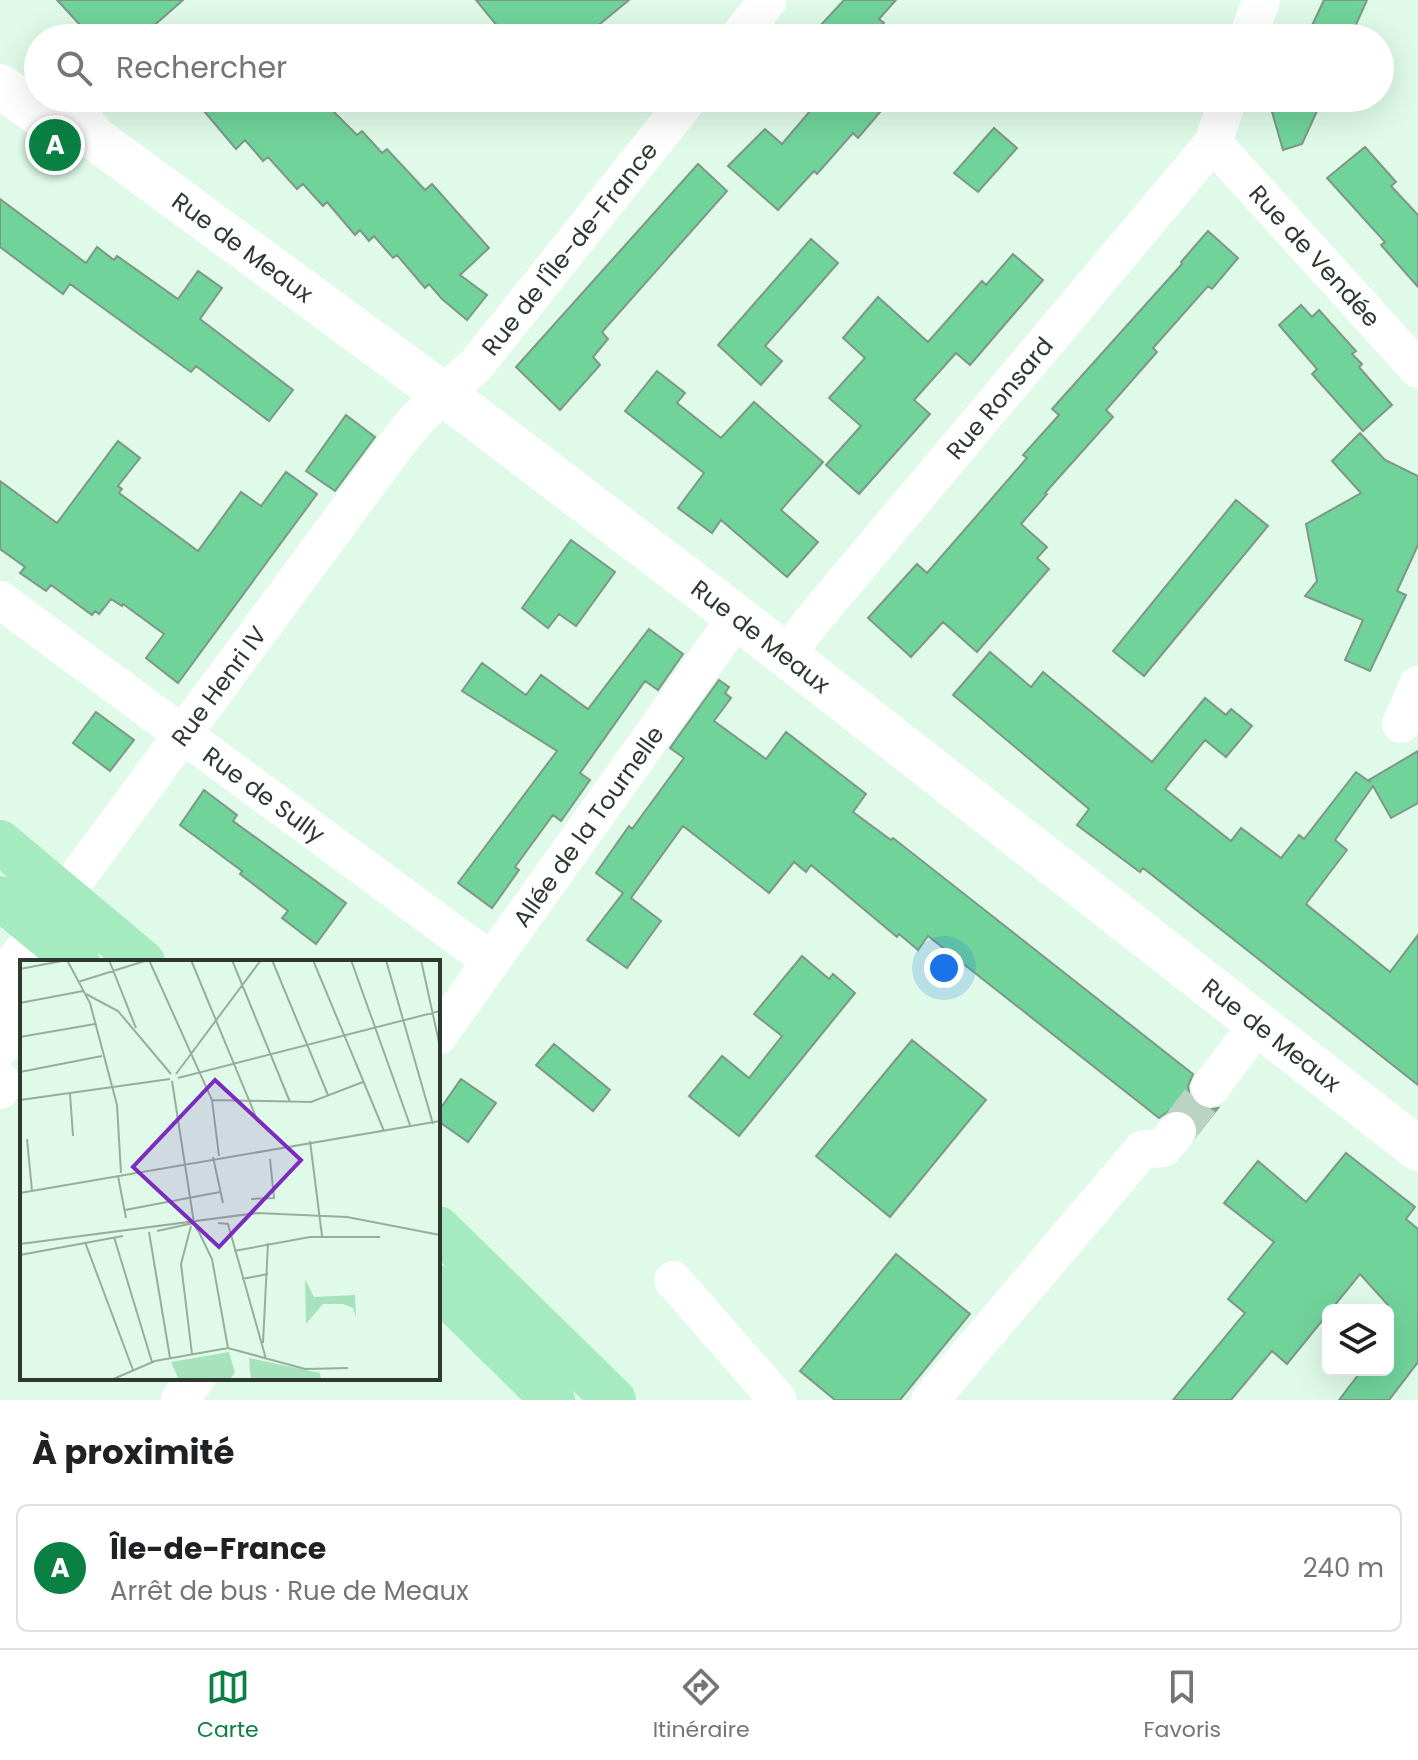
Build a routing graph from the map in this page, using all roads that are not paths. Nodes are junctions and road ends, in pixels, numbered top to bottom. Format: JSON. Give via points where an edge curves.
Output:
{"nodes":[{"id":1,"x":768,"y":0,"type":"edge"},
{"id":2,"x":1261,"y":0,"type":"edge"},
{"id":3,"x":749,"y":24,"type":"edge"},
{"id":4,"x":1253,"y":24,"type":"edge"},
{"id":5,"x":11,"y":71,"type":"edge"},
{"id":6,"x":24,"y":87,"type":"edge"},
{"id":7,"x":44,"y":112,"type":"edge"},
{"id":8,"x":74,"y":112,"type":"edge"},
{"id":9,"x":678,"y":112,"type":"edge"},
{"id":10,"x":1223,"y":112,"type":"edge"},
{"id":11,"x":93,"y":137,"type":"junction"},
{"id":12,"x":1213,"y":143,"type":"junction"},
{"id":13,"x":1418,"y":369,"type":"edge"},
{"id":14,"x":443,"y":394,"type":"junction"},
{"id":15,"x":0,"y":600,"type":"edge"},
{"id":16,"x":737,"y":617,"type":"junction"},
{"id":17,"x":786,"y":655,"type":"junction"},
{"id":18,"x":1418,"y":685,"type":"edge"},
{"id":19,"x":1401,"y":724,"type":"dead end"},
{"id":20,"x":184,"y":734,"type":"junction"},
{"id":21,"x":7,"y":848,"type":"edge"},
{"id":22,"x":0,"y":898,"type":"edge"},
{"id":23,"x":133,"y":953,"type":"edge"},
{"id":24,"x":76,"y":960,"type":"edge"},
{"id":25,"x":491,"y":961,"type":"junction"},
{"id":26,"x":0,"y":982,"type":"edge"},
{"id":27,"x":0,"y":988,"type":"edge"},
{"id":28,"x":1258,"y":1024,"type":"junction"},
{"id":29,"x":440,"y":1033,"type":"edge"},
{"id":30,"x":10,"y":1043,"type":"edge"},
{"id":31,"x":0,"y":1080,"type":"edge"},
{"id":32,"x":1210,"y":1088,"type":"tunnel mouth"},
{"id":33,"x":0,"y":1090,"type":"edge"},
{"id":34,"x":1177,"y":1131,"type":"tunnel mouth"},
{"id":35,"x":1418,"y":1149,"type":"edge"},
{"id":36,"x":440,"y":1230,"type":"edge"},
{"id":37,"x":673,"y":1280,"type":"dead end"},
{"id":38,"x":440,"y":1289,"type":"edge"},
{"id":39,"x":195,"y":1380,"type":"edge"},
{"id":40,"x":180,"y":1400,"type":"edge"},
{"id":41,"x":553,"y":1400,"type":"edge"},
{"id":42,"x":614,"y":1400,"type":"edge"},
{"id":43,"x":778,"y":1400,"type":"edge"},
{"id":44,"x":930,"y":1400,"type":"edge"}],
"edges":[{"from":1,"to":3,"type":"street"},
{"from":2,"to":4,"type":"street"},
{"from":5,"to":6,"type":"main road","name":"Rue de Meaux"},
{"from":7,"to":11,"type":"main road","name":"Rue de Meaux","via":[[55,126]]},
{"from":8,"to":11,"type":"main road","name":"Rue de Meaux"},
{"from":9,"to":14,"type":"street","name":"Rue de l'Île-de-France","via":[[476,365]]},
{"from":10,"to":12,"type":"street"},
{"from":11,"to":14,"type":"main road","name":"Rue de Meaux"},
{"from":12,"to":13,"type":"street","name":"Rue de Vendée"},
{"from":12,"to":17,"type":"street","name":"Rue Ronsard"},
{"from":14,"to":16,"type":"main road","name":"Rue de Meaux"},
{"from":14,"to":20,"type":"street","name":"Rue Henri IV","via":[[402,437]]},
{"from":15,"to":20,"type":"street","name":"Rue de Sully"},
{"from":16,"to":17,"type":"main road","name":"Rue de Meaux"},
{"from":16,"to":25,"type":"street","name":"Allée de la Tournelle"},
{"from":17,"to":28,"type":"main road","name":"Rue de Meaux"},
{"from":18,"to":19,"type":"street"},
{"from":20,"to":25,"type":"street","name":"Rue de Sully"},
{"from":20,"to":26,"type":"street","name":"Rue Henri IV"},
{"from":21,"to":23,"type":"highway"},
{"from":22,"to":24,"type":"highway"},
{"from":25,"to":29,"type":"street","name":"Allée de la Tournelle"},
{"from":27,"to":30,"type":"street","via":[[11,1018]]},
{"from":28,"to":32,"type":"street"},
{"from":28,"to":35,"type":"main road","name":"Rue de Meaux"},
{"from":31,"to":33,"type":"street"},
{"from":34,"to":44,"type":"street","via":[[1163,1148],[1142,1150]]},
{"from":36,"to":42,"type":"highway"},
{"from":37,"to":43,"type":"street"},
{"from":38,"to":41,"type":"highway"},
{"from":39,"to":40,"type":"street"}]}
